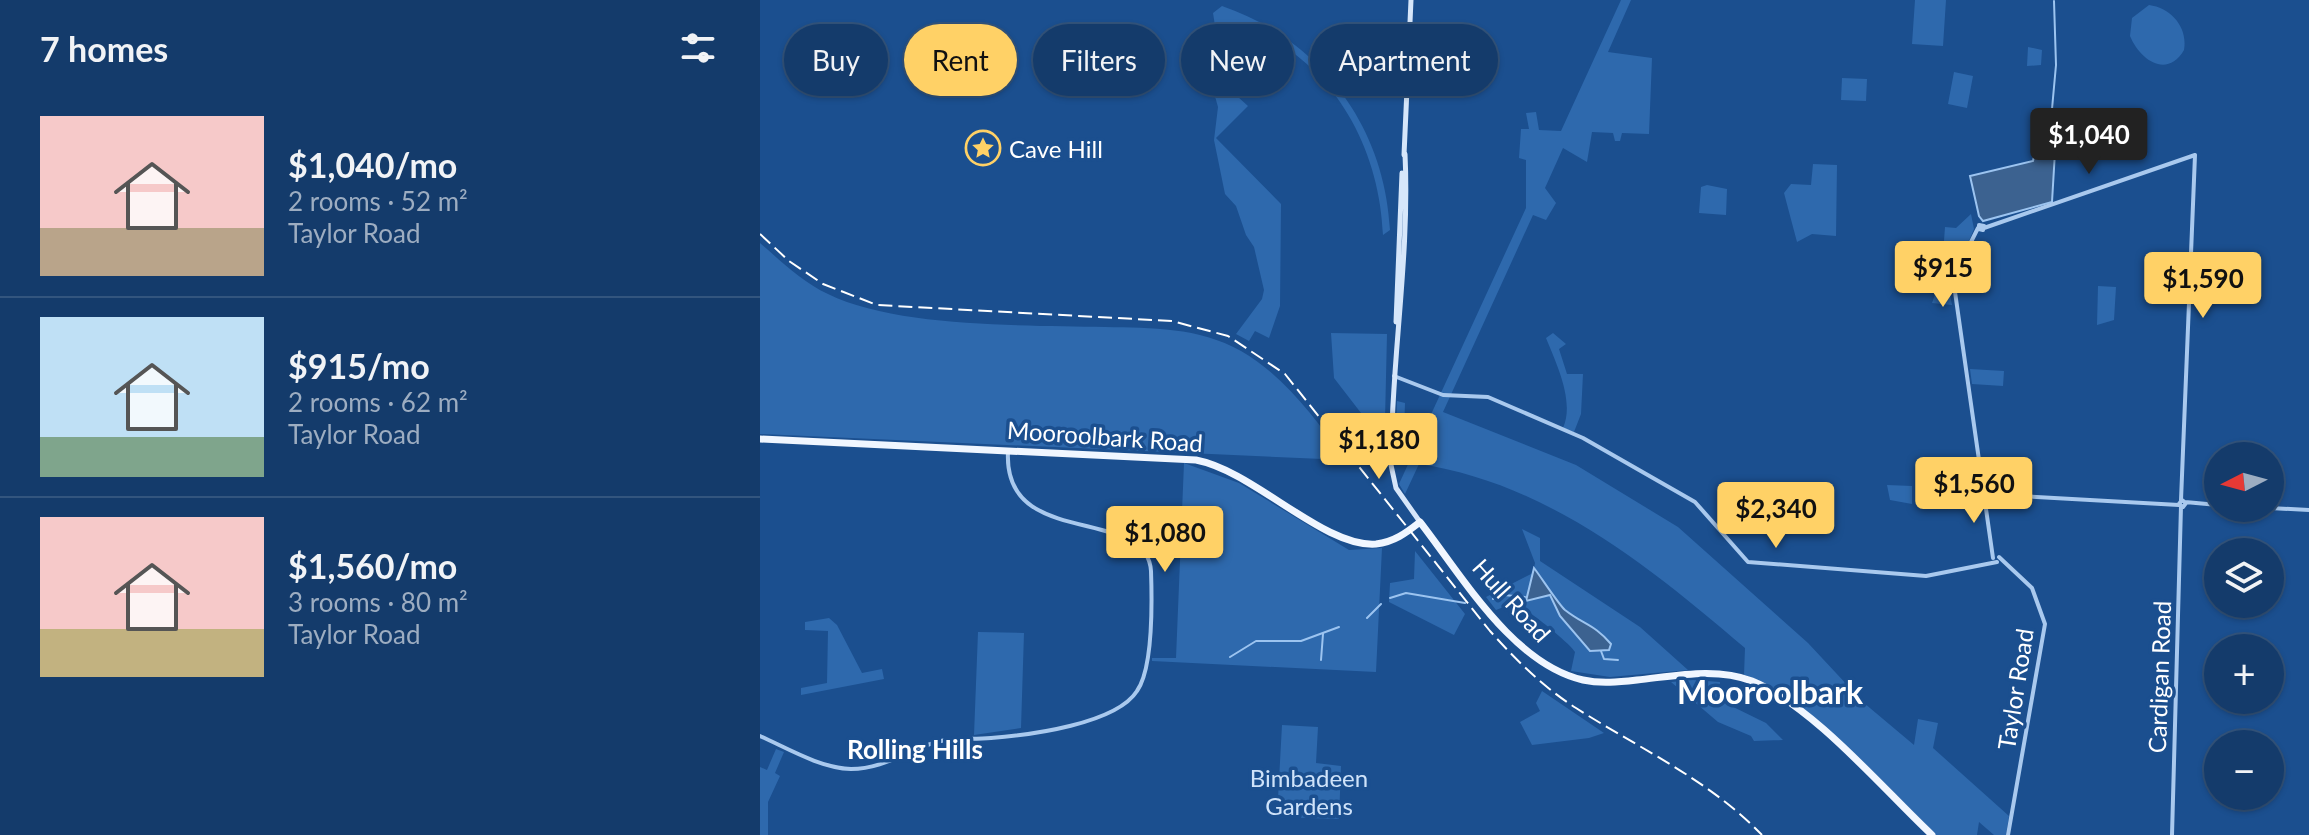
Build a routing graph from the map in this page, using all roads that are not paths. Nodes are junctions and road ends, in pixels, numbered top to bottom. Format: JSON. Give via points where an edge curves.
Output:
{"nodes":[{"id":1,"x":1411,"y":0,"type":"edge"},
{"id":2,"x":2195,"y":155,"type":"joint"},
{"id":3,"x":1394,"y":376,"type":"junction"},
{"id":4,"x":760,"y":439,"type":"edge"},
{"id":5,"x":1008,"y":450,"type":"junction"},
{"id":6,"x":1984,"y":494,"type":"junction"},
{"id":7,"x":2182,"y":503,"type":"junction"},
{"id":8,"x":2204,"y":504,"type":"edge"},
{"id":9,"x":2284,"y":509,"type":"edge"},
{"id":10,"x":2309,"y":510,"type":"edge"},
{"id":11,"x":1420,"y":522,"type":"junction"},
{"id":12,"x":1995,"y":560,"type":"junction"},
{"id":13,"x":760,"y":736,"type":"edge"},
{"id":14,"x":1932,"y":835,"type":"edge"},
{"id":15,"x":2008,"y":835,"type":"edge"},
{"id":16,"x":2172,"y":835,"type":"edge"}],
"edges":[{"from":1,"to":3,"type":"main road","name":"Hull Road","via":[[1404,246]]},
{"from":2,"to":6,"type":"street","name":"Taylor Road","via":[[1991,224],[1975,236],[1954,285]]},
{"from":2,"to":7,"type":"street","name":"Cardigan Road"},
{"from":3,"to":11,"type":"main road","name":"Hull Road","via":[[1392,475]]},
{"from":3,"to":12,"type":"street","via":[[1443,395],[1488,397],[1583,438],[1695,502],[1748,562],[1926,576]]},
{"from":4,"to":5,"type":"main road","name":"Mooroolbark Road"},
{"from":5,"to":11,"type":"main road","name":"Mooroolbark Road","via":[[1207,462],[1360,543],[1392,540]]},
{"from":5,"to":13,"type":"street","via":[[1012,480],[1030,505],[1074,525],[1126,536],[1147,556],[1147,664],[1129,701],[1089,722],[937,742],[868,768],[834,767]]},
{"from":6,"to":7,"type":"street"},
{"from":6,"to":12,"type":"street","name":"Taylor Road"},
{"from":7,"to":8,"type":"street"},
{"from":7,"to":16,"type":"street","name":"Cardigan Road"},
{"from":9,"to":10,"type":"street"},
{"from":11,"to":14,"type":"main road","name":"Hull Road","via":[[1499,622],[1545,665],[1597,682],[1712,673],[1752,681],[1833,740]]},
{"from":12,"to":15,"type":"street","name":"Taylor Road","via":[[2006,561],[2032,588],[2045,624]]}]}
